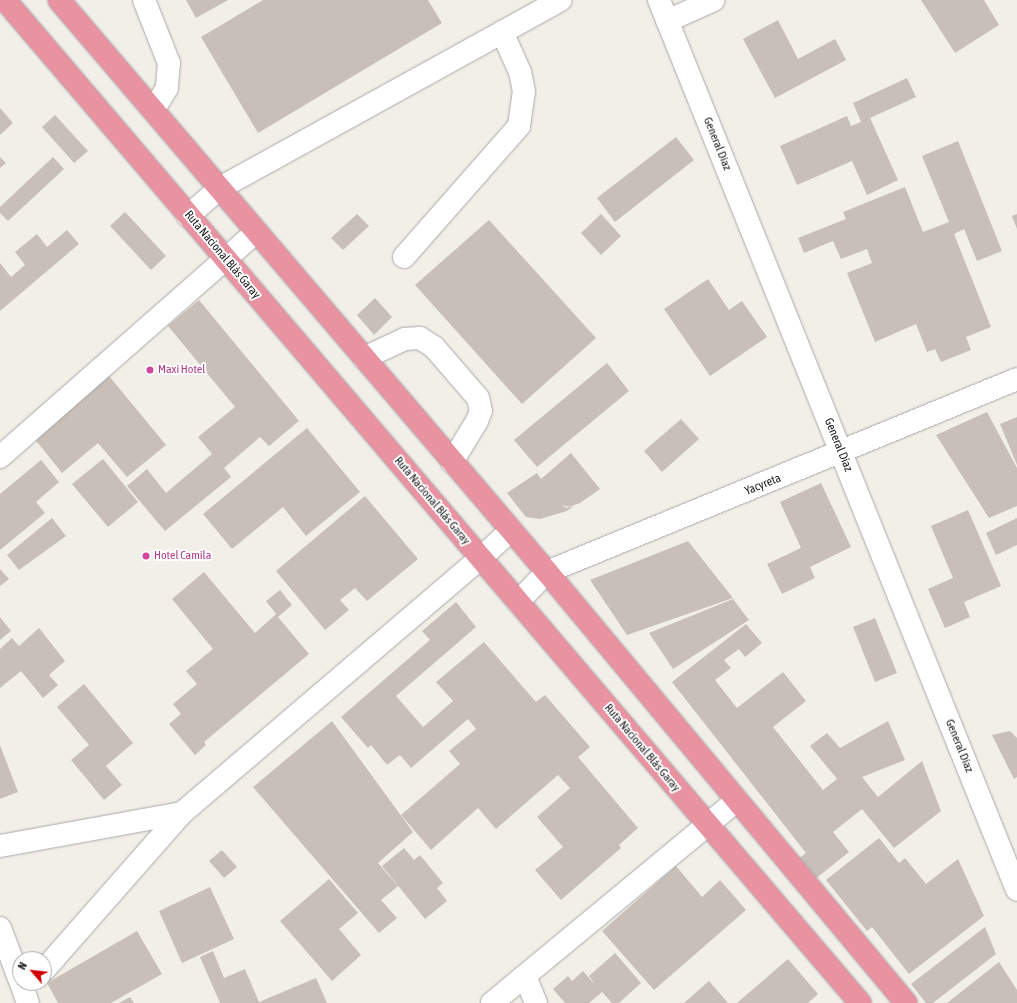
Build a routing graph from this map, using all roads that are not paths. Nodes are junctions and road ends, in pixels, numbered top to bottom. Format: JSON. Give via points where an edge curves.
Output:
{"nodes":[{"id":1,"x":4,"y":0,"type":"edge"},
{"id":2,"x":59,"y":0,"type":"edge"},
{"id":3,"x":144,"y":0,"type":"edge"},
{"id":4,"x":561,"y":0,"type":"edge"},
{"id":5,"x":659,"y":0,"type":"edge"},
{"id":6,"x":714,"y":0,"type":"edge"},
{"id":7,"x":667,"y":21,"type":"junction"},
{"id":8,"x":502,"y":32,"type":"junction"},
{"id":9,"x":153,"y":110,"type":"junction"},
{"id":10,"x":220,"y":188,"type":"junction"},
{"id":11,"x":188,"y":216,"type":"junction"},
{"id":12,"x":256,"y":232,"type":"junction"},
{"id":13,"x":404,"y":257,"type":"dead end"},
{"id":14,"x":226,"y":260,"type":"junction"},
{"id":15,"x":364,"y":358,"type":"junction"},
{"id":16,"x":1017,"y":379,"type":"edge"},
{"id":17,"x":841,"y":453,"type":"junction"},
{"id":18,"x":0,"y":457,"type":"edge"},
{"id":19,"x":452,"y":462,"type":"junction"},
{"id":20,"x":511,"y":530,"type":"junction"},
{"id":21,"x":481,"y":558,"type":"junction"},
{"id":22,"x":547,"y":572,"type":"junction"},
{"id":23,"x":518,"y":602,"type":"junction"},
{"id":24,"x":737,"y":800,"type":"junction"},
{"id":25,"x":182,"y":813,"type":"junction"},
{"id":26,"x":709,"y":826,"type":"junction"},
{"id":27,"x":0,"y":846,"type":"edge"},
{"id":28,"x":1017,"y":890,"type":"edge"},
{"id":29,"x":0,"y":928,"type":"edge"},
{"id":30,"x":12,"y":957,"type":"edge"},
{"id":31,"x":52,"y":961,"type":"edge"},
{"id":32,"x":525,"y":976,"type":"junction"},
{"id":33,"x":492,"y":1003,"type":"edge"},
{"id":34,"x":536,"y":1003,"type":"edge"},
{"id":35,"x":860,"y":1003,"type":"edge"},
{"id":36,"x":906,"y":1003,"type":"edge"}],
"edges":[{"from":1,"to":11,"type":"highway","name":"Ruta Nacional Blás Garay"},
{"from":2,"to":9,"type":"highway"},
{"from":3,"to":9,"type":"street","via":[[169,63],[167,88]]},
{"from":4,"to":8,"type":"street"},
{"from":5,"to":7,"type":"street","name":"General Díaz"},
{"from":6,"to":7,"type":"street"},
{"from":7,"to":17,"type":"street","name":"General Díaz"},
{"from":8,"to":10,"type":"street"},
{"from":8,"to":13,"type":"street","via":[[520,72],[524,92],[518,126]]},
{"from":9,"to":10,"type":"highway"},
{"from":10,"to":11,"type":"street"},
{"from":10,"to":12,"type":"highway"},
{"from":11,"to":14,"type":"highway","name":"Ruta Nacional Blás Garay"},
{"from":12,"to":14,"type":"street"},
{"from":12,"to":15,"type":"highway"},
{"from":14,"to":18,"type":"street"},
{"from":14,"to":21,"type":"highway","name":"Ruta Nacional Blás Garay"},
{"from":15,"to":19,"type":"highway"},
{"from":15,"to":19,"type":"street","via":[[405,339],[420,338],[434,347],[478,398],[481,411],[478,422]]},
{"from":16,"to":17,"type":"street","name":"Yacyreta"},
{"from":17,"to":22,"type":"street","name":"Yacyreta"},
{"from":17,"to":28,"type":"street","name":"General Díaz"},
{"from":19,"to":20,"type":"highway"},
{"from":20,"to":21,"type":"street"},
{"from":20,"to":22,"type":"highway"},
{"from":21,"to":23,"type":"highway","name":"Ruta Nacional Blás Garay"},
{"from":21,"to":25,"type":"street"},
{"from":22,"to":23,"type":"street","name":"Yacyreta"},
{"from":22,"to":24,"type":"highway"},
{"from":23,"to":26,"type":"highway","name":"Ruta Nacional Blás Garay"},
{"from":24,"to":26,"type":"street"},
{"from":24,"to":36,"type":"highway"},
{"from":25,"to":27,"type":"street"},
{"from":25,"to":31,"type":"street"},
{"from":26,"to":32,"type":"street"},
{"from":26,"to":35,"type":"highway","name":"Ruta Nacional Blás Garay"},
{"from":29,"to":30,"type":"street"},
{"from":32,"to":33,"type":"street"},
{"from":32,"to":34,"type":"street"}]}
